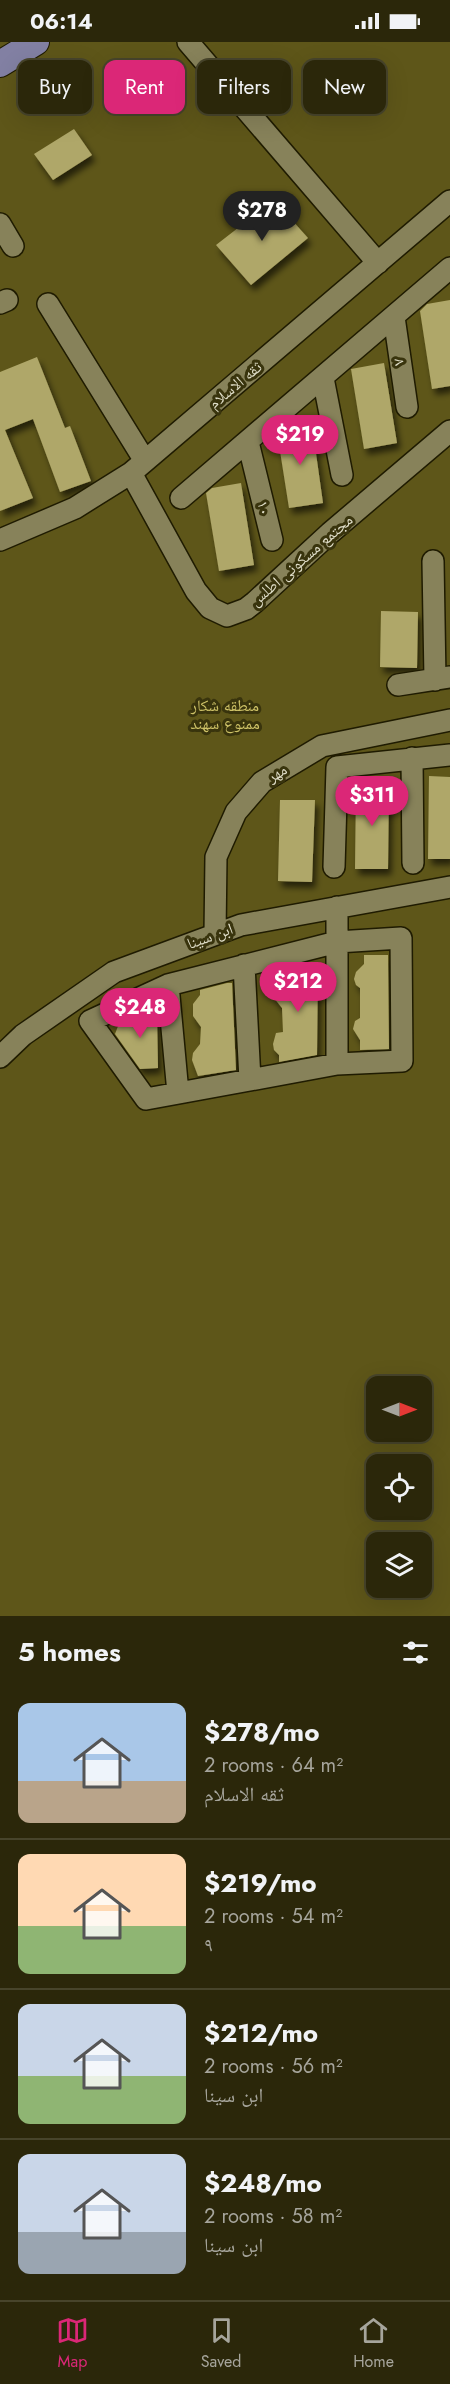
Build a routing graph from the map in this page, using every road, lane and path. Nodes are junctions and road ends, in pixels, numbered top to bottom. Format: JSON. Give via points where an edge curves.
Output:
{"nodes":[{"id":1,"x":36,"y":42,"type":"edge"},
{"id":2,"x":188,"y":42,"type":"edge"},
{"id":3,"x":0,"y":64,"type":"edge"},
{"id":4,"x":450,"y":201,"type":"edge"},
{"id":5,"x":0,"y":224,"type":"edge"},
{"id":6,"x":13,"y":246,"type":"dead end"},
{"id":7,"x":378,"y":263,"type":"junction"},
{"id":8,"x":450,"y":268,"type":"edge"},
{"id":9,"x":48,"y":304,"type":"dead end"},
{"id":10,"x":394,"y":317,"type":"junction"},
{"id":11,"x":322,"y":378,"type":"junction"},
{"id":12,"x":407,"y":406,"type":"dead end"},
{"id":13,"x":450,"y":430,"type":"edge"},
{"id":14,"x":248,"y":442,"type":"junction"},
{"id":15,"x":138,"y":467,"type":"junction"},
{"id":16,"x":342,"y":475,"type":"dead end"},
{"id":17,"x":182,"y":498,"type":"dead end"},
{"id":18,"x":0,"y":540,"type":"edge"},
{"id":19,"x":272,"y":540,"type":"dead end"},
{"id":20,"x":433,"y":561,"type":"dead end"},
{"id":21,"x":442,"y":679,"type":"edge"},
{"id":22,"x":398,"y":685,"type":"dead end"},
{"id":23,"x":450,"y":720,"type":"edge"},
{"id":24,"x":450,"y":755,"type":"edge"},
{"id":25,"x":412,"y":758,"type":"junction"},
{"id":26,"x":413,"y":863,"type":"dead end"},
{"id":27,"x":334,"y":867,"type":"dead end"},
{"id":28,"x":450,"y":887,"type":"edge"},
{"id":29,"x":337,"y":907,"type":"junction"},
{"id":30,"x":215,"y":934,"type":"junction"},
{"id":31,"x":337,"y":942,"type":"junction"},
{"id":32,"x":244,"y":965,"type":"junction"},
{"id":33,"x":168,"y":985,"type":"junction"},
{"id":34,"x":0,"y":1057,"type":"edge"},
{"id":35,"x":337,"y":1064,"type":"junction"},
{"id":36,"x":250,"y":1080,"type":"junction"},
{"id":37,"x":178,"y":1093,"type":"junction"}],
"edges":[{"from":1,"to":3,"type":"main road"},
{"from":2,"to":7,"type":"street"},
{"from":4,"to":7,"type":"street","name":"ثقه الاسلام"},
{"from":5,"to":6,"type":"street"},
{"from":7,"to":15,"type":"street","name":"ثقه الاسلام"},
{"from":8,"to":10,"type":"street"},
{"from":9,"to":15,"type":"street"},
{"from":10,"to":11,"type":"street"},
{"from":10,"to":12,"type":"street","name":"۸"},
{"from":11,"to":14,"type":"street"},
{"from":11,"to":16,"type":"street"},
{"from":13,"to":15,"type":"street","name":"مجتمع مسکونی اطلس","via":[[255,602],[227,616],[210,608],[196,591]]},
{"from":14,"to":17,"type":"street"},
{"from":14,"to":19,"type":"street","name":"۱۰"},
{"from":15,"to":18,"type":"street","name":"ثقه الاسلام","via":[[75,508]]},
{"from":20,"to":21,"type":"street"},
{"from":21,"to":22,"type":"street"},
{"from":23,"to":30,"type":"street","name":"مهر","via":[[322,746],[262,782],[236,812],[216,857]]},
{"from":24,"to":25,"type":"street"},
{"from":25,"to":26,"type":"street"},
{"from":25,"to":27,"type":"street","via":[[337,767]]},
{"from":28,"to":29,"type":"street","name":"ابن سینا"},
{"from":29,"to":30,"type":"street","name":"ابن سینا","via":[[241,925]]},
{"from":29,"to":31,"type":"street"},
{"from":30,"to":34,"type":"street","name":"ابن سینا","via":[[114,972],[23,1035]]},
{"from":31,"to":32,"type":"street"},
{"from":31,"to":35,"type":"street"},
{"from":31,"to":35,"type":"street","via":[[401,938],[402,1060]]},
{"from":32,"to":33,"type":"street"},
{"from":32,"to":36,"type":"street"},
{"from":33,"to":37,"type":"street"},
{"from":33,"to":37,"type":"street","via":[[90,1021],[146,1099]]},
{"from":35,"to":36,"type":"street"},
{"from":36,"to":37,"type":"street"}]}
